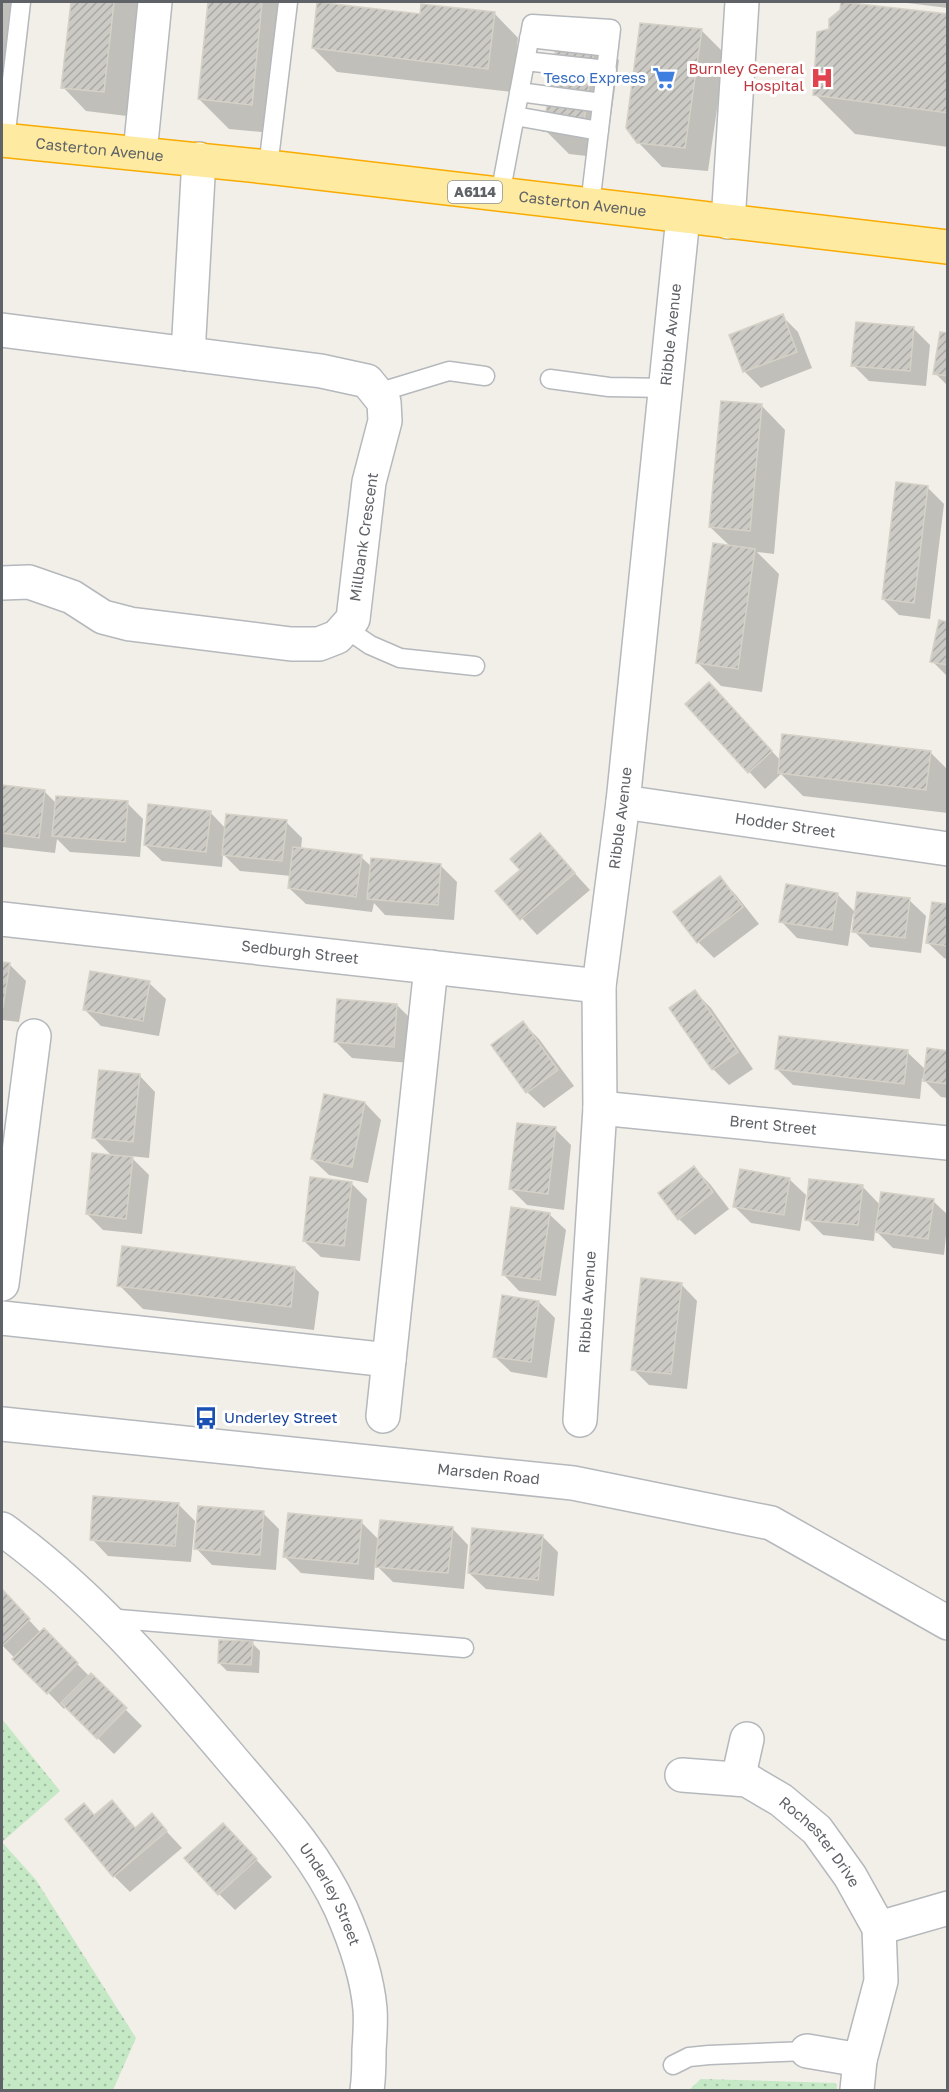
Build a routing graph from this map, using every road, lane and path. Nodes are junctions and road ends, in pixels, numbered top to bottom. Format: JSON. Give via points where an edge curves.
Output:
{"nodes":[{"id":1,"x":21,"y":2,"type":"edge"},
{"id":2,"x":155,"y":2,"type":"edge"},
{"id":3,"x":288,"y":2,"type":"edge"},
{"id":4,"x":742,"y":2,"type":"edge"},
{"id":5,"x":525,"y":61,"type":"junction"},
{"id":6,"x":607,"y":70,"type":"junction"},
{"id":7,"x":519,"y":92,"type":"junction"},
{"id":8,"x":602,"y":103,"type":"junction"},
{"id":9,"x":515,"y":116,"type":"junction"},
{"id":10,"x":599,"y":131,"type":"junction"},
{"id":11,"x":3,"y":140,"type":"edge"},
{"id":12,"x":140,"y":153,"type":"junction"},
{"id":13,"x":199,"y":159,"type":"junction"},
{"id":14,"x":268,"y":167,"type":"junction"},
{"id":15,"x":500,"y":195,"type":"junction"},
{"id":16,"x":590,"y":206,"type":"junction"},
{"id":17,"x":683,"y":217,"type":"junction"},
{"id":18,"x":728,"y":222,"type":"junction"},
{"id":19,"x":948,"y":247,"type":"edge"},
{"id":20,"x":2,"y":330,"type":"edge"},
{"id":21,"x":188,"y":354,"type":"junction"},
{"id":22,"x":485,"y":376,"type":"dead end"},
{"id":23,"x":550,"y":379,"type":"dead end"},
{"id":24,"x":666,"y":388,"type":"junction"},
{"id":25,"x":377,"y":393,"type":"junction"},
{"id":26,"x":2,"y":583,"type":"edge"},
{"id":27,"x":345,"y":627,"type":"junction"},
{"id":28,"x":475,"y":666,"type":"dead end"},
{"id":29,"x":623,"y":802,"type":"junction"},
{"id":30,"x":948,"y":849,"type":"edge"},
{"id":31,"x":2,"y":919,"type":"edge"},
{"id":32,"x":431,"y":967,"type":"junction"},
{"id":33,"x":599,"y":986,"type":"junction"},
{"id":34,"x":34,"y":1036,"type":"dead end"},
{"id":35,"x":600,"y":1108,"type":"junction"},
{"id":36,"x":948,"y":1143,"type":"edge"},
{"id":37,"x":2,"y":1284,"type":"edge"},
{"id":38,"x":2,"y":1318,"type":"edge"},
{"id":39,"x":389,"y":1360,"type":"junction"},
{"id":40,"x":384,"y":1416,"type":"dead end"},
{"id":41,"x":580,"y":1420,"type":"dead end"},
{"id":42,"x":2,"y":1425,"type":"edge"},
{"id":43,"x":2,"y":1529,"type":"edge"},
{"id":44,"x":102,"y":1617,"type":"junction"},
{"id":45,"x":948,"y":1623,"type":"edge"},
{"id":46,"x":464,"y":1648,"type":"dead end"},
{"id":47,"x":747,"y":1739,"type":"dead end"},
{"id":48,"x":682,"y":1774,"type":"dead end"},
{"id":49,"x":738,"y":1779,"type":"junction"},
{"id":50,"x":948,"y":1908,"type":"edge"},
{"id":51,"x":879,"y":1928,"type":"junction"},
{"id":52,"x":807,"y":2051,"type":"joint"},
{"id":53,"x":674,"y":2065,"type":"dead end"},
{"id":54,"x":859,"y":2075,"type":"edge"},
{"id":55,"x":367,"y":2091,"type":"edge"}],
"edges":[{"from":1,"to":11,"type":"lane"},
{"from":2,"to":12,"type":"street"},
{"from":3,"to":14,"type":"lane"},
{"from":4,"to":18,"type":"street"},
{"from":5,"to":6,"type":"lane"},
{"from":5,"to":6,"type":"lane","via":[[532,24],[611,29]]},
{"from":5,"to":7,"type":"lane"},
{"from":6,"to":8,"type":"lane"},
{"from":7,"to":8,"type":"lane"},
{"from":7,"to":9,"type":"lane"},
{"from":8,"to":10,"type":"lane"},
{"from":9,"to":10,"type":"lane"},
{"from":9,"to":15,"type":"lane"},
{"from":10,"to":16,"type":"lane"},
{"from":11,"to":12,"type":"highway","name":"Casterton Avenue","number":"A6114"},
{"from":12,"to":13,"type":"highway","name":"Casterton Avenue","number":"A6114"},
{"from":13,"to":14,"type":"highway","name":"Casterton Avenue","number":"A6114"},
{"from":13,"to":21,"type":"street"},
{"from":14,"to":15,"type":"highway","name":"Casterton Avenue","number":"A6114"},
{"from":15,"to":16,"type":"highway","name":"Casterton Avenue","number":"A6114"},
{"from":16,"to":17,"type":"highway","name":"Casterton Avenue","number":"A6114"},
{"from":17,"to":18,"type":"highway","name":"Casterton Avenue","number":"A6114"},
{"from":17,"to":24,"type":"street","name":"Ribble Avenue"},
{"from":18,"to":19,"type":"highway","name":"Casterton Avenue","number":"A6114"},
{"from":20,"to":21,"type":"street"},
{"from":21,"to":25,"type":"street","via":[[321,371],[367,381]]},
{"from":22,"to":25,"type":"lane","via":[[449,371]]},
{"from":23,"to":24,"type":"lane","via":[[609,387]]},
{"from":24,"to":29,"type":"street","name":"Ribble Avenue"},
{"from":25,"to":27,"type":"street","name":"Millbank Crescent","via":[[384,402],[385,421],[369,482],[353,619]]},
{"from":26,"to":27,"type":"street","via":[[29,582],[72,597],[103,617],[142,625],[291,644],[319,644],[337,637]]},
{"from":27,"to":28,"type":"lane","via":[[370,645],[400,658]]},
{"from":29,"to":30,"type":"street","name":"Hodder Street"},
{"from":29,"to":33,"type":"street","name":"Ribble Avenue"},
{"from":31,"to":32,"type":"street","name":"Sedburgh Street"},
{"from":32,"to":33,"type":"street","name":"Sedburgh Street"},
{"from":32,"to":39,"type":"street"},
{"from":33,"to":35,"type":"street","name":"Ribble Avenue"},
{"from":34,"to":37,"type":"street"},
{"from":35,"to":36,"type":"street","name":"Brent Street"},
{"from":35,"to":41,"type":"street","name":"Ribble Avenue"},
{"from":38,"to":39,"type":"street"},
{"from":39,"to":40,"type":"street"},
{"from":42,"to":45,"type":"street","name":"Marsden Road","via":[[573,1483],[771,1523]]},
{"from":43,"to":44,"type":"street","name":"Underley Street","via":[[35,1553]]},
{"from":44,"to":46,"type":"lane"},
{"from":44,"to":55,"type":"street","name":"Underley Street","via":[[182,1699],[268,1802],[309,1854],[340,1908],[364,1971],[370,2010]]},
{"from":47,"to":49,"type":"street"},
{"from":48,"to":49,"type":"street","name":"Rochester Drive"},
{"from":49,"to":51,"type":"street","name":"Rochester Drive","via":[[747,1780],[781,1800],[817,1830],[850,1876]]},
{"from":50,"to":51,"type":"street"},
{"from":51,"to":54,"type":"street","name":"Rochester Drive","via":[[881,1981]]},
{"from":52,"to":53,"type":"lane","via":[[689,2057]]},
{"from":52,"to":54,"type":"street"}]}
